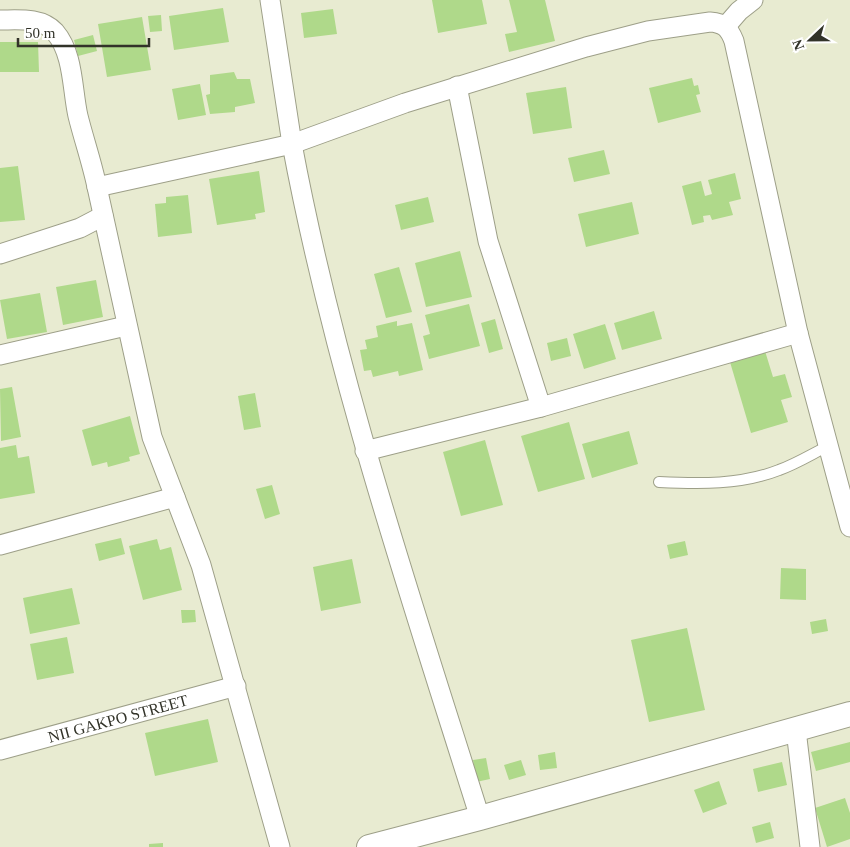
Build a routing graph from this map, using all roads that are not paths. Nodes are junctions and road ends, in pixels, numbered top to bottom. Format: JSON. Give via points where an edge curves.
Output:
{"nodes":[{"id":1,"x":270,"y":0,"type":"edge"},
{"id":2,"x":753,"y":0,"type":"edge"},
{"id":3,"x":0,"y":20,"type":"edge"},
{"id":4,"x":726,"y":26,"type":"junction"},
{"id":5,"x":457,"y":86,"type":"junction"},
{"id":6,"x":292,"y":144,"type":"junction"},
{"id":7,"x":97,"y":187,"type":"junction"},
{"id":8,"x":103,"y":216,"type":"junction"},
{"id":9,"x":0,"y":254,"type":"edge"},
{"id":10,"x":126,"y":326,"type":"junction"},
{"id":11,"x":798,"y":333,"type":"junction"},
{"id":12,"x":0,"y":355,"type":"edge"},
{"id":13,"x":541,"y":407,"type":"junction"},
{"id":14,"x":828,"y":446,"type":"junction"},
{"id":15,"x":365,"y":451,"type":"junction"},
{"id":16,"x":659,"y":482,"type":"dead end"},
{"id":17,"x":175,"y":497,"type":"junction"},
{"id":18,"x":850,"y":527,"type":"edge"},
{"id":19,"x":0,"y":545,"type":"edge"},
{"id":20,"x":236,"y":686,"type":"junction"},
{"id":21,"x":850,"y":714,"type":"edge"},
{"id":22,"x":796,"y":730,"type":"junction"},
{"id":23,"x":0,"y":750,"type":"edge"},
{"id":24,"x":480,"y":818,"type":"junction"},
{"id":25,"x":378,"y":846,"type":"edge"},
{"id":26,"x":280,"y":847,"type":"edge"},
{"id":27,"x":810,"y":847,"type":"edge"}],
"edges":[{"from":1,"to":6,"type":"street"},
{"from":2,"to":4,"type":"street"},
{"from":3,"to":7,"type":"street","via":[[28,20],[55,32],[68,59],[78,117]]},
{"from":4,"to":5,"type":"street","via":[[710,22],[648,31]]},
{"from":4,"to":11,"type":"street","via":[[734,41]]},
{"from":5,"to":6,"type":"street"},
{"from":5,"to":13,"type":"street","via":[[488,241]]},
{"from":6,"to":7,"type":"street"},
{"from":6,"to":15,"type":"street","via":[[311,242]]},
{"from":7,"to":8,"type":"street"},
{"from":8,"to":9,"type":"street","via":[[80,228]]},
{"from":8,"to":10,"type":"street"},
{"from":10,"to":12,"type":"street"},
{"from":10,"to":17,"type":"street","via":[[152,437]]},
{"from":11,"to":13,"type":"street"},
{"from":11,"to":14,"type":"street"},
{"from":13,"to":15,"type":"street"},
{"from":14,"to":16,"type":"lane","via":[[783,468],[755,476],[706,484]]},
{"from":14,"to":18,"type":"street"},
{"from":15,"to":24,"type":"street"},
{"from":17,"to":19,"type":"street"},
{"from":17,"to":20,"type":"street","via":[[201,565]]},
{"from":20,"to":23,"type":"street","name":"NII GAKPO STREET"},
{"from":20,"to":26,"type":"street"},
{"from":21,"to":22,"type":"street"},
{"from":22,"to":24,"type":"street"},
{"from":22,"to":27,"type":"street"},
{"from":24,"to":25,"type":"street"}]}
